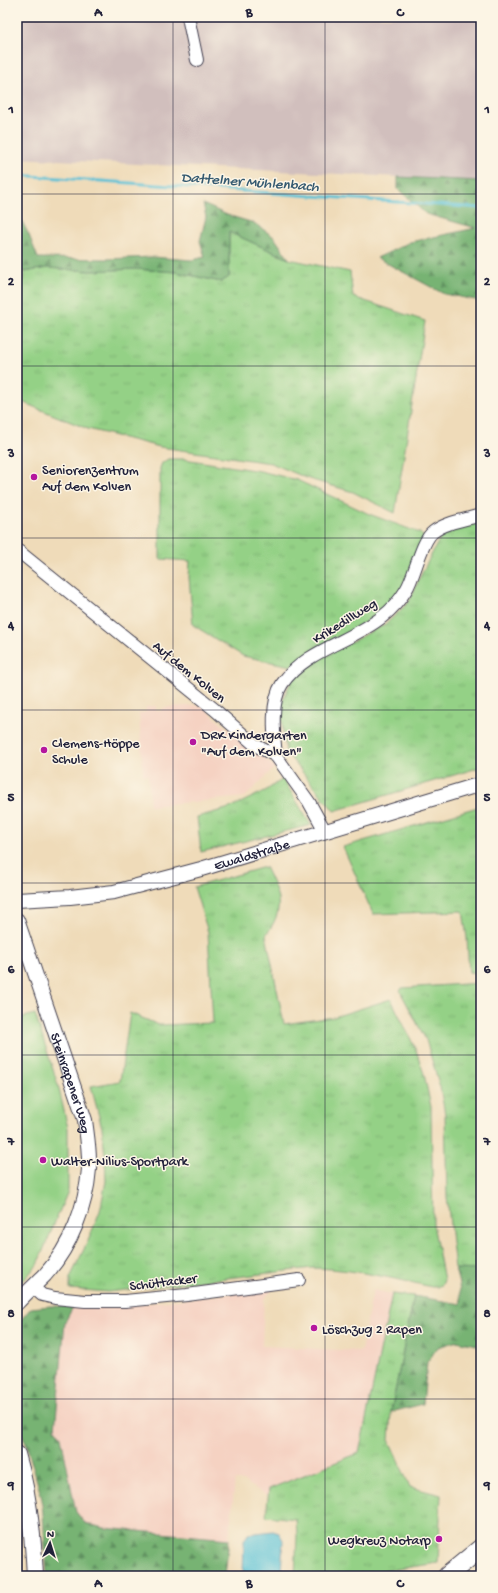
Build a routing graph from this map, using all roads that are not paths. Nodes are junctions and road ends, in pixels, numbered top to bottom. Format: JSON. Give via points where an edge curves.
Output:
{"nodes":[{"id":1,"x":188,"y":17,"type":"edge"},
{"id":2,"x":196,"y":60,"type":"dead end"},
{"id":3,"x":481,"y":515,"type":"edge"},
{"id":4,"x":17,"y":550,"type":"edge"},
{"id":5,"x":276,"y":756,"type":"junction"},
{"id":6,"x":481,"y":784,"type":"edge"},
{"id":7,"x":325,"y":831,"type":"junction"},
{"id":8,"x":17,"y":900,"type":"edge"},
{"id":9,"x":17,"y":920,"type":"edge"},
{"id":10,"x":299,"y":1280,"type":"dead end"},
{"id":11,"x":33,"y":1287,"type":"junction"},
{"id":12,"x":17,"y":1303,"type":"edge"},
{"id":13,"x":17,"y":1454,"type":"edge"},
{"id":14,"x":481,"y":1548,"type":"edge"},
{"id":15,"x":35,"y":1576,"type":"edge"},
{"id":16,"x":447,"y":1576,"type":"edge"}],
"edges":[{"from":1,"to":2,"type":"street"},
{"from":3,"to":5,"type":"street","name":"Krikedillweg","via":[[444,525],[431,533],[406,589],[390,609],[360,631],[294,669],[281,686],[275,706],[273,728]]},
{"from":4,"to":5,"type":"street","name":"Auf dem Kolven","via":[[255,745]]},
{"from":5,"to":7,"type":"street","name":"Auf dem Kolven","via":[[310,802]]},
{"from":6,"to":7,"type":"street","name":"Ewaldstraße"},
{"from":7,"to":8,"type":"street","name":"Ewaldstraße","via":[[201,869],[114,892]]},
{"from":9,"to":11,"type":"street","name":"Steinrapener Weg","via":[[85,1120],[88,1146],[86,1190],[78,1218],[66,1246]]},
{"from":10,"to":11,"type":"street","name":"Schüttacker","via":[[125,1301],[55,1298],[42,1295]]},
{"from":11,"to":12,"type":"street","name":"Steinrapener Weg"},
{"from":13,"to":15,"type":"main road","via":[[33,1529]]},
{"from":14,"to":16,"type":"main road"}]}
